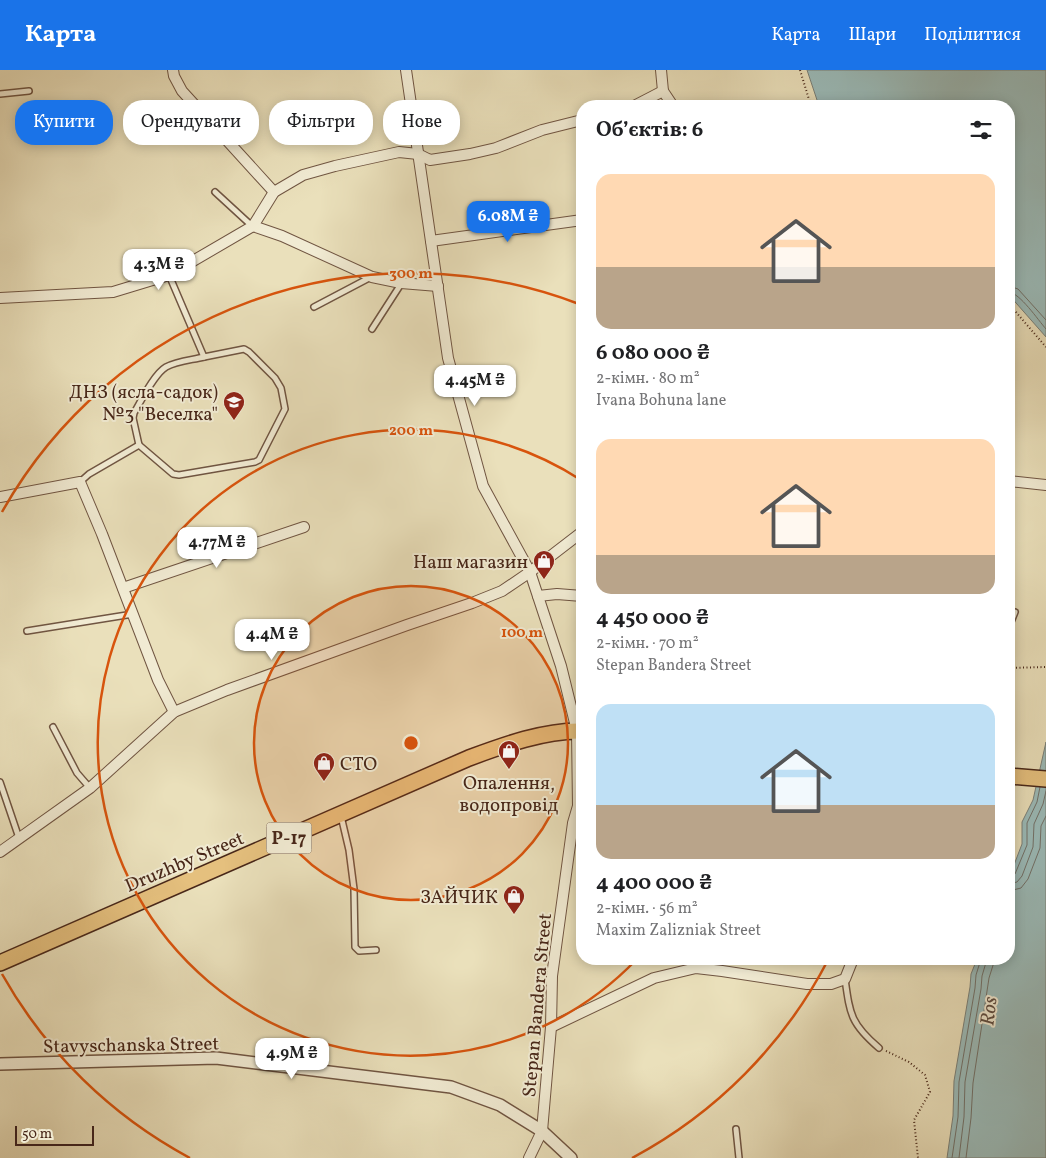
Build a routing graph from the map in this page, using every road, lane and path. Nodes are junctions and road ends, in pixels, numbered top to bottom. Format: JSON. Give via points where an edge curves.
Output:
{"nodes":[{"id":1,"x":173,"y":70,"type":"edge"},
{"id":2,"x":406,"y":70,"type":"edge"},
{"id":3,"x":661,"y":70,"type":"edge"},
{"id":4,"x":800,"y":70,"type":"edge"},
{"id":5,"x":29,"y":91,"type":"dead end"},
{"id":6,"x":663,"y":91,"type":"junction"},
{"id":7,"x":0,"y":94,"type":"edge"},
{"id":8,"x":646,"y":100,"type":"edge"},
{"id":9,"x":669,"y":100,"type":"edge"},
{"id":10,"x":809,"y":100,"type":"edge"},
{"id":11,"x":576,"y":122,"type":"edge"},
{"id":12,"x":418,"y":154,"type":"junction"},
{"id":13,"x":215,"y":192,"type":"dead end"},
{"id":14,"x":274,"y":192,"type":"junction"},
{"id":15,"x":576,"y":221,"type":"edge"},
{"id":16,"x":253,"y":226,"type":"junction"},
{"id":17,"x":432,"y":241,"type":"junction"},
{"id":18,"x":169,"y":275,"type":"junction"},
{"id":19,"x":372,"y":277,"type":"junction"},
{"id":20,"x":401,"y":283,"type":"junction"},
{"id":21,"x":438,"y":286,"type":"junction"},
{"id":22,"x":0,"y":298,"type":"edge"},
{"id":23,"x":314,"y":307,"type":"dead end"},
{"id":24,"x":1015,"y":311,"type":"edge"},
{"id":25,"x":372,"y":329,"type":"dead end"},
{"id":26,"x":1046,"y":347,"type":"edge"},
{"id":27,"x":204,"y":357,"type":"junction"},
{"id":28,"x":139,"y":445,"type":"junction"},
{"id":29,"x":1015,"y":481,"type":"edge"},
{"id":30,"x":80,"y":482,"type":"junction"},
{"id":31,"x":1046,"y":485,"type":"edge"},
{"id":32,"x":0,"y":497,"type":"edge"},
{"id":33,"x":304,"y":527,"type":"dead end"},
{"id":34,"x":576,"y":537,"type":"edge"},
{"id":35,"x":530,"y":572,"type":"junction"},
{"id":36,"x":123,"y":588,"type":"junction"},
{"id":37,"x":538,"y":596,"type":"junction"},
{"id":38,"x":576,"y":596,"type":"edge"},
{"id":39,"x":133,"y":614,"type":"junction"},
{"id":40,"x":26,"y":631,"type":"dead end"},
{"id":41,"x":1046,"y":667,"type":"edge"},
{"id":42,"x":1015,"y":668,"type":"edge"},
{"id":43,"x":174,"y":712,"type":"junction"},
{"id":44,"x":576,"y":717,"type":"edge"},
{"id":45,"x":53,"y":727,"type":"dead end"},
{"id":46,"x":576,"y":732,"type":"edge"},
{"id":47,"x":1015,"y":777,"type":"edge"},
{"id":48,"x":1046,"y":780,"type":"edge"},
{"id":49,"x":0,"y":782,"type":"edge"},
{"id":50,"x":90,"y":788,"type":"junction"},
{"id":51,"x":340,"y":815,"type":"junction"},
{"id":52,"x":576,"y":816,"type":"edge"},
{"id":53,"x":19,"y":839,"type":"junction"},
{"id":54,"x":0,"y":852,"type":"edge"},
{"id":55,"x":376,"y":950,"type":"dead end"},
{"id":56,"x":0,"y":963,"type":"edge"},
{"id":57,"x":851,"y":965,"type":"edge"},
{"id":58,"x":845,"y":979,"type":"junction"},
{"id":59,"x":551,"y":1026,"type":"junction"},
{"id":60,"x":879,"y":1048,"type":"joint"},
{"id":61,"x":0,"y":1064,"type":"edge"},
{"id":62,"x":736,"y":1129,"type":"dead end"},
{"id":63,"x":542,"y":1131,"type":"junction"},
{"id":64,"x":529,"y":1158,"type":"edge"},
{"id":65,"x":571,"y":1158,"type":"edge"},
{"id":66,"x":740,"y":1158,"type":"edge"},
{"id":67,"x":918,"y":1158,"type":"edge"}],
"edges":[{"from":1,"to":14,"type":"street","via":[[182,91]]},
{"from":2,"to":12,"type":"street","name":"Stepan Bandera Street"},
{"from":3,"to":6,"type":"street"},
{"from":4,"to":10,"type":"path"},
{"from":5,"to":7,"type":"lane"},
{"from":6,"to":8,"type":"street"},
{"from":6,"to":9,"type":"street"},
{"from":11,"to":12,"type":"street","via":[[470,154],[430,160]]},
{"from":12,"to":14,"type":"street","via":[[399,152],[335,166],[303,175]]},
{"from":12,"to":17,"type":"street","name":"Stepan Bandera Street"},
{"from":13,"to":16,"type":"lane"},
{"from":14,"to":16,"type":"street"},
{"from":15,"to":17,"type":"street"},
{"from":16,"to":18,"type":"street"},
{"from":16,"to":19,"type":"street"},
{"from":17,"to":21,"type":"street","name":"Stepan Bandera Street"},
{"from":18,"to":22,"type":"street","via":[[113,292]]},
{"from":18,"to":27,"type":"lane"},
{"from":19,"to":20,"type":"street"},
{"from":19,"to":23,"type":"lane"},
{"from":20,"to":21,"type":"street"},
{"from":20,"to":25,"type":"lane"},
{"from":21,"to":35,"type":"street","name":"Stepan Bandera Street","via":[[448,358],[483,486]]},
{"from":24,"to":26,"type":"path"},
{"from":27,"to":28,"type":"lane","via":[[164,368],[158,374],[134,413]]},
{"from":27,"to":28,"type":"lane","via":[[244,349],[275,378],[281,388],[285,409],[258,460],[179,475],[173,474]]},
{"from":28,"to":30,"type":"lane"},
{"from":29,"to":31,"type":"street"},
{"from":30,"to":32,"type":"street"},
{"from":30,"to":36,"type":"street"},
{"from":33,"to":36,"type":"street"},
{"from":34,"to":35,"type":"street"},
{"from":35,"to":37,"type":"street","name":"Stepan Bandera Street"},
{"from":35,"to":43,"type":"street","via":[[502,591],[472,603]]},
{"from":36,"to":39,"type":"street"},
{"from":37,"to":38,"type":"street"},
{"from":37,"to":44,"type":"street","name":"Stepan Bandera Street"},
{"from":39,"to":40,"type":"lane"},
{"from":39,"to":43,"type":"street"},
{"from":41,"to":42,"type":"path"},
{"from":43,"to":50,"type":"street"},
{"from":45,"to":50,"type":"lane","via":[[77,774]]},
{"from":46,"to":51,"type":"main road","name":"Druzhby Street","number":"Р-17","via":[[512,743],[469,758]]},
{"from":47,"to":48,"type":"main road"},
{"from":49,"to":53,"type":"lane"},
{"from":50,"to":53,"type":"street"},
{"from":51,"to":55,"type":"lane","via":[[354,889],[355,947],[359,951]]},
{"from":51,"to":56,"type":"main road","name":"Druzhby Street","number":"Р-17"},
{"from":52,"to":59,"type":"street","name":"Stepan Bandera Street","via":[[552,976]]},
{"from":53,"to":54,"type":"street"},
{"from":57,"to":58,"type":"street"},
{"from":58,"to":59,"type":"street","via":[[831,984],[807,984],[696,968],[654,978]]},
{"from":58,"to":60,"type":"lane","via":[[850,1013],[863,1034]]},
{"from":59,"to":63,"type":"street","name":"Stepan Bandera Street"},
{"from":60,"to":67,"type":"path","via":[[909,1062],[925,1075],[930,1092],[914,1120]]},
{"from":61,"to":63,"type":"street","name":"Stavyschanska Street","via":[[216,1058],[329,1071],[451,1087],[500,1106]]},
{"from":62,"to":66,"type":"lane"},
{"from":63,"to":64,"type":"street"},
{"from":63,"to":65,"type":"street","name":"Stavyschanska Street"}]}
